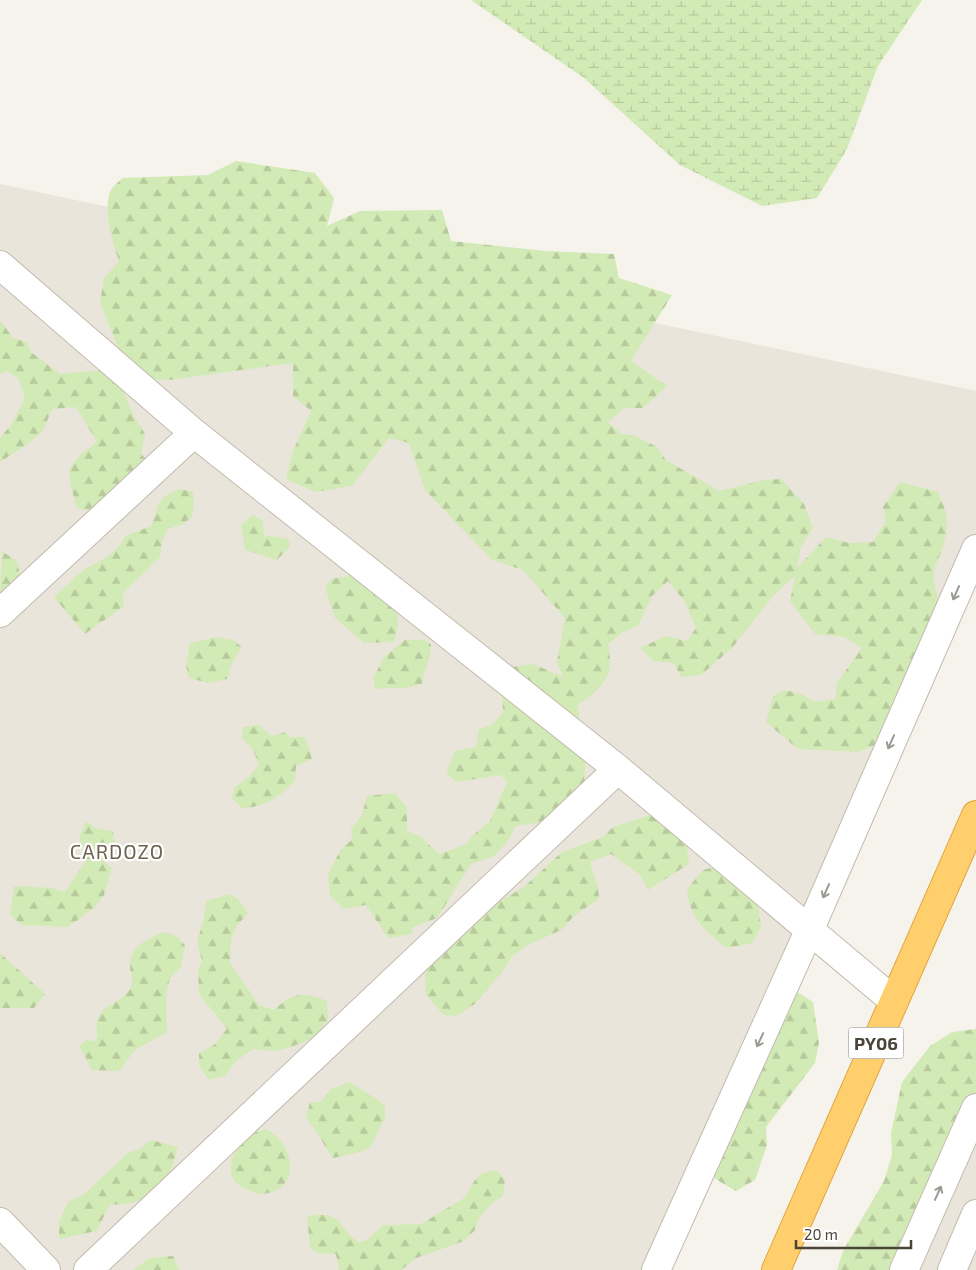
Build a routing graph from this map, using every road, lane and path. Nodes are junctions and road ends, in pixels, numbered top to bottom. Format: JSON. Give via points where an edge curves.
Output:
{"nodes":[{"id":1,"x":0,"y":265,"type":"edge"},
{"id":2,"x":194,"y":433,"type":"junction"},
{"id":3,"x":976,"y":549,"type":"edge"},
{"id":4,"x":0,"y":613,"type":"edge"},
{"id":5,"x":618,"y":769,"type":"junction"},
{"id":6,"x":976,"y":816,"type":"edge"},
{"id":7,"x":809,"y":931,"type":"junction"},
{"id":8,"x":894,"y":1001,"type":"junction"},
{"id":9,"x":976,"y":1108,"type":"edge"},
{"id":10,"x":976,"y":1214,"type":"edge"},
{"id":11,"x":0,"y":1222,"type":"edge"},
{"id":12,"x":46,"y":1270,"type":"edge"},
{"id":13,"x":88,"y":1270,"type":"edge"},
{"id":14,"x":656,"y":1270,"type":"edge"},
{"id":15,"x":776,"y":1270,"type":"edge"},
{"id":16,"x":904,"y":1270,"type":"edge"},
{"id":17,"x":952,"y":1270,"type":"edge"}],
"edges":[{"from":1,"to":2,"type":"street"},
{"from":2,"to":4,"type":"street"},
{"from":2,"to":5,"type":"street"},
{"from":3,"to":7,"type":"street","one_way":true},
{"from":5,"to":7,"type":"street"},
{"from":5,"to":13,"type":"street"},
{"from":6,"to":8,"type":"highway","number":"PY06"},
{"from":7,"to":8,"type":"street"},
{"from":7,"to":14,"type":"street","one_way":true},
{"from":8,"to":15,"type":"highway","number":"PY06"},
{"from":16,"to":9,"type":"street","one_way":true},
{"from":10,"to":17,"type":"street"},
{"from":11,"to":12,"type":"street"}]}
